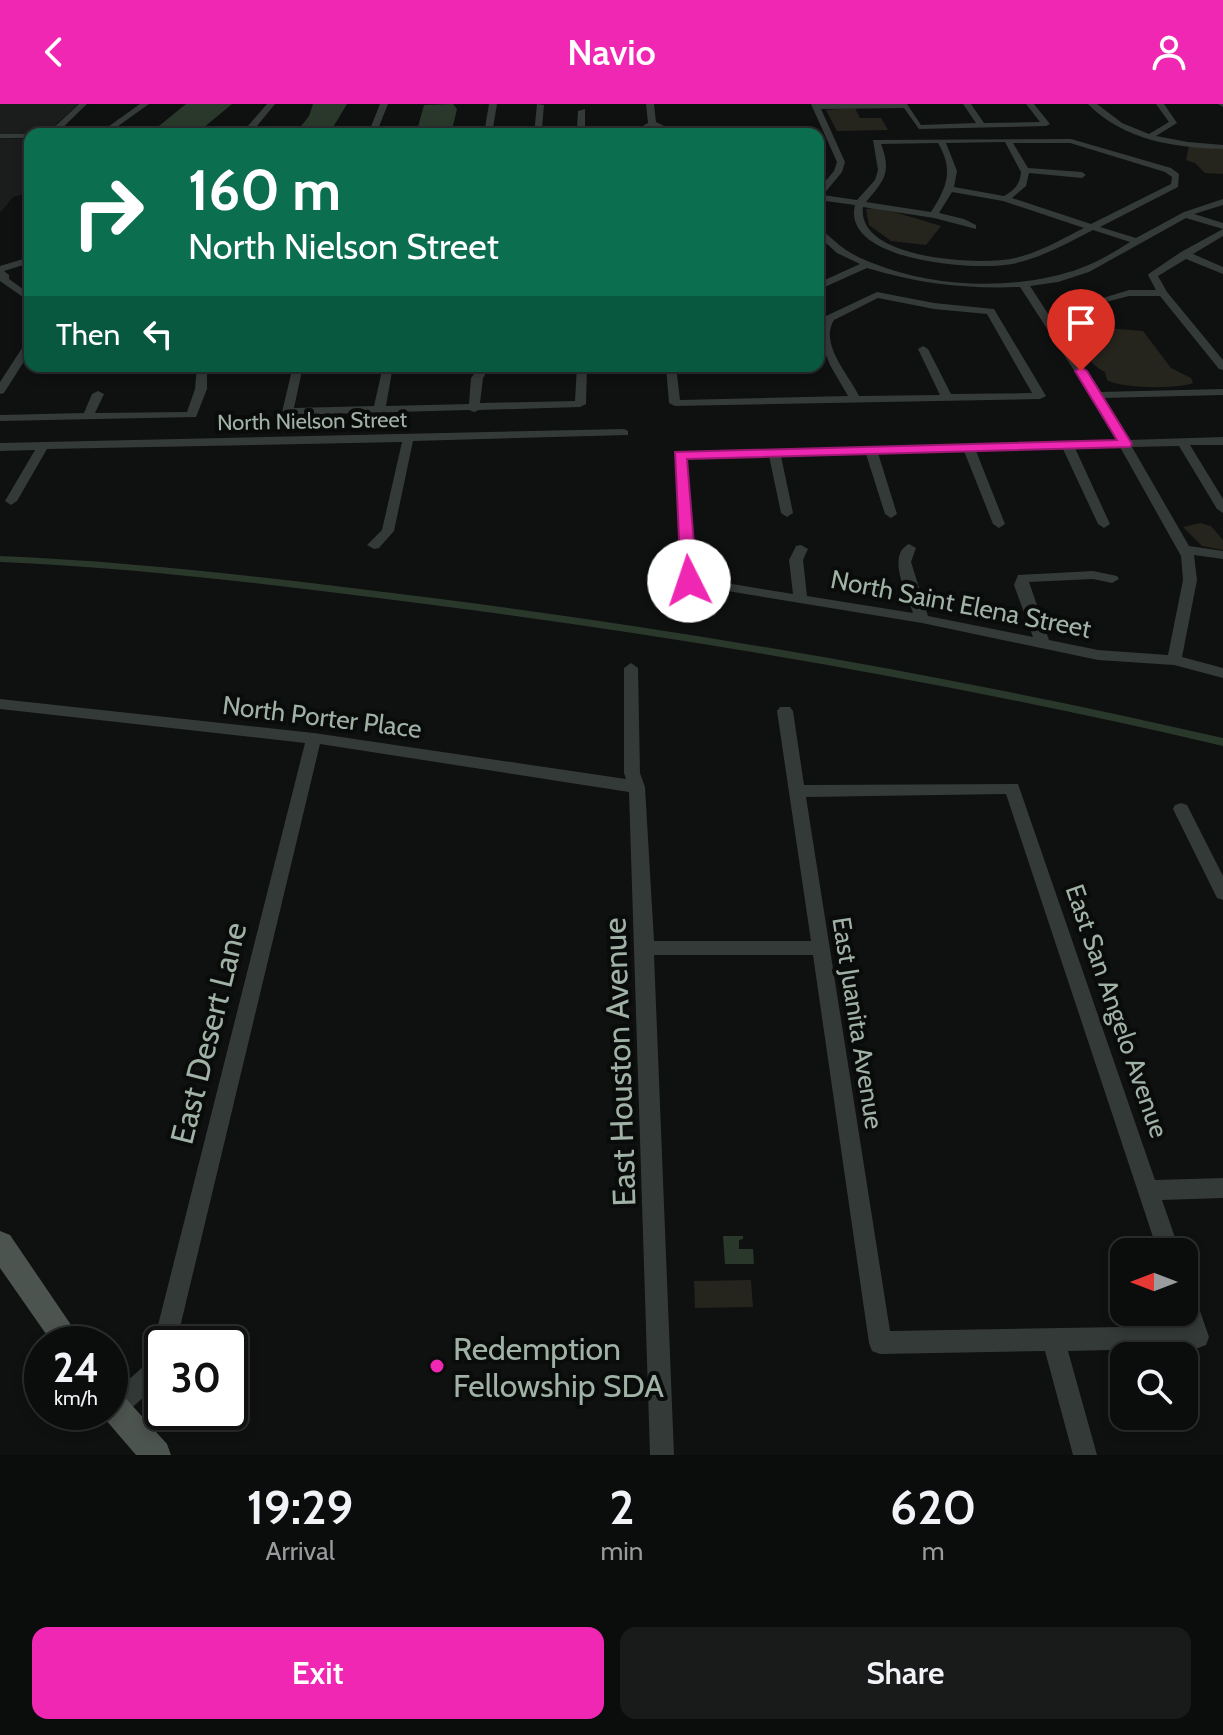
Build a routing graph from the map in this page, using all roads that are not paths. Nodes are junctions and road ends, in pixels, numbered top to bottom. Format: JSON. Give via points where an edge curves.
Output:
{"nodes":[{"id":1,"x":83,"y":104,"type":"edge"},
{"id":2,"x":127,"y":104,"type":"edge"},
{"id":3,"x":134,"y":104,"type":"edge"},
{"id":4,"x":145,"y":104,"type":"edge"},
{"id":5,"x":271,"y":104,"type":"edge"},
{"id":6,"x":384,"y":104,"type":"edge"},
{"id":7,"x":493,"y":104,"type":"edge"},
{"id":8,"x":540,"y":104,"type":"edge"},
{"id":9,"x":650,"y":104,"type":"edge"},
{"id":10,"x":967,"y":104,"type":"edge"},
{"id":11,"x":1030,"y":104,"type":"edge"},
{"id":12,"x":1092,"y":104,"type":"edge"},
{"id":13,"x":1160,"y":104,"type":"edge"},
{"id":14,"x":817,"y":105,"type":"edge"},
{"id":15,"x":902,"y":105,"type":"edge"},
{"id":16,"x":582,"y":111,"type":"dead end"},
{"id":17,"x":652,"y":124,"type":"dead end"},
{"id":18,"x":982,"y":126,"type":"junction"},
{"id":19,"x":57,"y":128,"type":"edge"},
{"id":20,"x":111,"y":128,"type":"edge"},
{"id":21,"x":254,"y":128,"type":"edge"},
{"id":22,"x":375,"y":128,"type":"edge"},
{"id":23,"x":489,"y":128,"type":"edge"},
{"id":24,"x":538,"y":128,"type":"edge"},
{"id":25,"x":581,"y":128,"type":"edge"},
{"id":26,"x":0,"y":136,"type":"edge"},
{"id":27,"x":24,"y":136,"type":"edge"},
{"id":28,"x":1151,"y":136,"type":"junction"},
{"id":29,"x":1007,"y":140,"type":"junction"},
{"id":30,"x":941,"y":141,"type":"junction"},
{"id":31,"x":1223,"y":147,"type":"edge"},
{"id":32,"x":1024,"y":170,"type":"junction"},
{"id":33,"x":1082,"y":175,"type":"dead end"},
{"id":34,"x":950,"y":189,"type":"junction"},
{"id":35,"x":824,"y":190,"type":"edge"},
{"id":36,"x":824,"y":198,"type":"edge"},
{"id":37,"x":1005,"y":199,"type":"junction"},
{"id":38,"x":1223,"y":202,"type":"edge"},
{"id":39,"x":861,"y":204,"type":"junction"},
{"id":40,"x":1189,"y":213,"type":"junction"},
{"id":41,"x":934,"y":215,"type":"junction"},
{"id":42,"x":973,"y":227,"type":"dead end"},
{"id":43,"x":1093,"y":227,"type":"junction"},
{"id":44,"x":1223,"y":227,"type":"edge"},
{"id":45,"x":824,"y":237,"type":"edge"},
{"id":46,"x":1138,"y":242,"type":"junction"},
{"id":47,"x":1184,"y":254,"type":"junction"},
{"id":48,"x":24,"y":263,"type":"edge"},
{"id":49,"x":868,"y":264,"type":"junction"},
{"id":50,"x":1223,"y":271,"type":"edge"},
{"id":51,"x":1,"y":276,"type":"edge"},
{"id":52,"x":824,"y":284,"type":"edge"},
{"id":53,"x":946,"y":284,"type":"junction"},
{"id":54,"x":1024,"y":285,"type":"junction"},
{"id":55,"x":1163,"y":293,"type":"junction"},
{"id":56,"x":24,"y":294,"type":"edge"},
{"id":57,"x":1098,"y":301,"type":"dead end"},
{"id":58,"x":940,"y":306,"type":"junction"},
{"id":59,"x":923,"y":349,"type":"dead end"},
{"id":60,"x":24,"y":354,"type":"edge"},
{"id":61,"x":1223,"y":367,"type":"edge"},
{"id":62,"x":202,"y":372,"type":"edge"},
{"id":63,"x":297,"y":372,"type":"edge"},
{"id":64,"x":387,"y":372,"type":"edge"},
{"id":65,"x":481,"y":372,"type":"edge"},
{"id":66,"x":582,"y":372,"type":"edge"},
{"id":67,"x":672,"y":372,"type":"edge"},
{"id":68,"x":0,"y":391,"type":"edge"},
{"id":69,"x":1223,"y":392,"type":"edge"},
{"id":70,"x":98,"y":394,"type":"dead end"},
{"id":71,"x":1096,"y":395,"type":"junction"},
{"id":72,"x":947,"y":398,"type":"junction"},
{"id":73,"x":855,"y":400,"type":"junction"},
{"id":74,"x":474,"y":409,"type":"junction"},
{"id":75,"x":379,"y":410,"type":"junction"},
{"id":76,"x":88,"y":417,"type":"junction"},
{"id":77,"x":0,"y":418,"type":"edge"},
{"id":78,"x":624,"y":433,"type":"dead end"},
{"id":79,"x":408,"y":439,"type":"junction"},
{"id":80,"x":1223,"y":441,"type":"edge"},
{"id":81,"x":1183,"y":443,"type":"junction"},
{"id":82,"x":1126,"y":444,"type":"junction"},
{"id":83,"x":1068,"y":446,"type":"junction"},
{"id":84,"x":0,"y":447,"type":"edge"},
{"id":85,"x":43,"y":447,"type":"junction"},
{"id":86,"x":969,"y":448,"type":"junction"},
{"id":87,"x":871,"y":451,"type":"junction"},
{"id":88,"x":774,"y":453,"type":"junction"},
{"id":89,"x":11,"y":501,"type":"dead end"},
{"id":90,"x":1223,"y":509,"type":"edge"},
{"id":91,"x":787,"y":513,"type":"dead end"},
{"id":92,"x":891,"y":514,"type":"dead end"},
{"id":93,"x":999,"y":524,"type":"dead end"},
{"id":94,"x":1104,"y":524,"type":"dead end"},
{"id":95,"x":374,"y":545,"type":"dead end"},
{"id":96,"x":909,"y":548,"type":"dead end"},
{"id":97,"x":801,"y":549,"type":"dead end"},
{"id":98,"x":1188,"y":555,"type":"junction"},
{"id":99,"x":1223,"y":555,"type":"edge"},
{"id":100,"x":1223,"y":564,"type":"edge"},
{"id":101,"x":1112,"y":579,"type":"dead end"},
{"id":102,"x":800,"y":598,"type":"junction"},
{"id":103,"x":922,"y":619,"type":"junction"},
{"id":104,"x":1043,"y":644,"type":"junction"},
{"id":105,"x":1174,"y":660,"type":"junction"},
{"id":106,"x":631,"y":668,"type":"dead end"},
{"id":107,"x":1223,"y":673,"type":"edge"},
{"id":108,"x":0,"y":704,"type":"edge"},
{"id":109,"x":785,"y":711,"type":"dead end"},
{"id":110,"x":314,"y":738,"type":"junction"},
{"id":111,"x":637,"y":787,"type":"junction"},
{"id":112,"x":797,"y":791,"type":"junction"},
{"id":113,"x":1181,"y":809,"type":"dead end"},
{"id":114,"x":1223,"y":893,"type":"edge"},
{"id":115,"x":645,"y":948,"type":"junction"},
{"id":116,"x":820,"y":948,"type":"junction"},
{"id":117,"x":1223,"y":1188,"type":"edge"},
{"id":118,"x":1148,"y":1190,"type":"junction"},
{"id":119,"x":1164,"y":1238,"type":"edge"},
{"id":120,"x":0,"y":1245,"type":"edge"},
{"id":121,"x":57,"y":1326,"type":"edge"},
{"id":122,"x":168,"y":1326,"type":"edge"},
{"id":123,"x":1194,"y":1326,"type":"edge"},
{"id":124,"x":1054,"y":1341,"type":"junction"},
{"id":125,"x":144,"y":1380,"type":"edge"},
{"id":126,"x":128,"y":1393,"type":"edge"},
{"id":127,"x":128,"y":1423,"type":"edge"},
{"id":128,"x":156,"y":1455,"type":"edge"},
{"id":129,"x":662,"y":1455,"type":"edge"},
{"id":130,"x":1085,"y":1455,"type":"edge"}],
"edges":[{"from":1,"to":19,"type":"street"},
{"from":2,"to":3,"type":"street"},
{"from":4,"to":20,"type":"street"},
{"from":5,"to":21,"type":"street"},
{"from":6,"to":22,"type":"street"},
{"from":7,"to":23,"type":"street"},
{"from":8,"to":24,"type":"street"},
{"from":9,"to":17,"type":"street"},
{"from":10,"to":18,"type":"street"},
{"from":11,"to":18,"type":"street","via":[[1046,124]]},
{"from":12,"to":28,"type":"street","via":[[1110,121]]},
{"from":13,"to":28,"type":"street","via":[[1173,123]]},
{"from":14,"to":15,"type":"street"},
{"from":14,"to":35,"type":"street","via":[[841,162]]},
{"from":15,"to":18,"type":"street","via":[[919,127]]},
{"from":16,"to":25,"type":"street"},
{"from":26,"to":27,"type":"street"},
{"from":28,"to":31,"type":"street"},
{"from":29,"to":30,"type":"street"},
{"from":29,"to":32,"type":"street"},
{"from":29,"to":43,"type":"street","via":[[1083,144],[1176,176],[1175,185]]},
{"from":30,"to":34,"type":"street","via":[[954,167]]},
{"from":30,"to":39,"type":"street","via":[[876,142],[883,175]]},
{"from":32,"to":33,"type":"street"},
{"from":32,"to":37,"type":"street","via":[[1021,191]]},
{"from":34,"to":37,"type":"street"},
{"from":34,"to":41,"type":"street"},
{"from":36,"to":39,"type":"street"},
{"from":37,"to":43,"type":"street"},
{"from":38,"to":40,"type":"street"},
{"from":39,"to":41,"type":"street"},
{"from":39,"to":43,"type":"street","via":[[861,228],[875,239],[916,256],[957,262],[1020,260]]},
{"from":40,"to":44,"type":"street"},
{"from":40,"to":46,"type":"street"},
{"from":41,"to":42,"type":"street"},
{"from":43,"to":46,"type":"street"},
{"from":44,"to":47,"type":"street"},
{"from":45,"to":49,"type":"street"},
{"from":46,"to":54,"type":"street","via":[[1087,270]]},
{"from":47,"to":50,"type":"street"},
{"from":47,"to":55,"type":"street","via":[[1153,275]]},
{"from":48,"to":51,"type":"street"},
{"from":49,"to":52,"type":"street"},
{"from":49,"to":53,"type":"street"},
{"from":51,"to":56,"type":"street"},
{"from":53,"to":54,"type":"street"},
{"from":53,"to":58,"type":"street"},
{"from":54,"to":71,"type":"street"},
{"from":55,"to":57,"type":"street","via":[[1129,293]]},
{"from":55,"to":61,"type":"street"},
{"from":58,"to":72,"type":"street","via":[[990,311],[1040,396]]},
{"from":58,"to":73,"type":"street","via":[[877,295],[830,318],[824,337]]},
{"from":59,"to":72,"type":"street"},
{"from":60,"to":68,"type":"street"},
{"from":62,"to":76,"type":"street","via":[[192,415]]},
{"from":63,"to":75,"type":"street","via":[[288,412]]},
{"from":64,"to":75,"type":"street"},
{"from":65,"to":74,"type":"street"},
{"from":66,"to":74,"type":"street","via":[[580,404]]},
{"from":67,"to":73,"type":"street","via":[[675,403]]},
{"from":69,"to":71,"type":"street"},
{"from":70,"to":76,"type":"street"},
{"from":71,"to":82,"type":"street"},
{"from":72,"to":73,"type":"street"},
{"from":74,"to":75,"type":"street"},
{"from":76,"to":77,"type":"street"},
{"from":78,"to":79,"type":"street","name":"North Nielson Street"},
{"from":79,"to":85,"type":"street","name":"North Nielson Street"},
{"from":79,"to":95,"type":"street","via":[[388,531]]},
{"from":80,"to":81,"type":"street"},
{"from":81,"to":82,"type":"street"},
{"from":81,"to":90,"type":"street"},
{"from":82,"to":83,"type":"street"},
{"from":82,"to":98,"type":"street"},
{"from":83,"to":86,"type":"street"},
{"from":83,"to":94,"type":"street"},
{"from":84,"to":85,"type":"street","name":"North Nielson Street"},
{"from":85,"to":89,"type":"street"},
{"from":86,"to":87,"type":"street"},
{"from":86,"to":93,"type":"street"},
{"from":87,"to":88,"type":"street"},
{"from":87,"to":92,"type":"street"},
{"from":88,"to":91,"type":"street"},
{"from":88,"to":102,"type":"street","name":"North Saint Elena Street","via":[[680,455],[689,581]]},
{"from":96,"to":103,"type":"street","via":[[904,562]]},
{"from":97,"to":102,"type":"street","via":[[796,560]]},
{"from":98,"to":99,"type":"street"},
{"from":98,"to":100,"type":"street"},
{"from":98,"to":105,"type":"street","via":[[1190,580]]},
{"from":101,"to":104,"type":"street","via":[[1023,578]]},
{"from":102,"to":103,"type":"street","name":"North Saint Elena Street"},
{"from":103,"to":104,"type":"street","name":"North Saint Elena Street"},
{"from":104,"to":105,"type":"street","name":"North Saint Elena Street","via":[[1098,655]]},
{"from":105,"to":107,"type":"street","name":"North Saint Elena Street"},
{"from":106,"to":111,"type":"street","name":"East Houston Avenue","via":[[632,773]]},
{"from":108,"to":110,"type":"street","name":"North Porter Place"},
{"from":109,"to":112,"type":"street","name":"East Juanita Avenue"},
{"from":110,"to":111,"type":"street","name":"North Porter Place"},
{"from":110,"to":122,"type":"street","name":"East Desert Lane"},
{"from":111,"to":115,"type":"street","name":"East Houston Avenue"},
{"from":112,"to":116,"type":"street","name":"East Juanita Avenue"},
{"from":112,"to":118,"type":"street","name":"East San Angelo Avenue","via":[[1012,788]]},
{"from":113,"to":114,"type":"street"},
{"from":115,"to":116,"type":"street"},
{"from":115,"to":129,"type":"street","name":"East Houston Avenue"},
{"from":116,"to":124,"type":"street","name":"East Juanita Avenue","via":[[880,1343]]},
{"from":117,"to":118,"type":"street"},
{"from":118,"to":119,"type":"street","name":"East San Angelo Avenue"},
{"from":120,"to":121,"type":"main road"},
{"from":123,"to":124,"type":"street","via":[[1198,1337]]},
{"from":124,"to":130,"type":"street"},
{"from":125,"to":126,"type":"street"},
{"from":127,"to":128,"type":"main road"}]}
